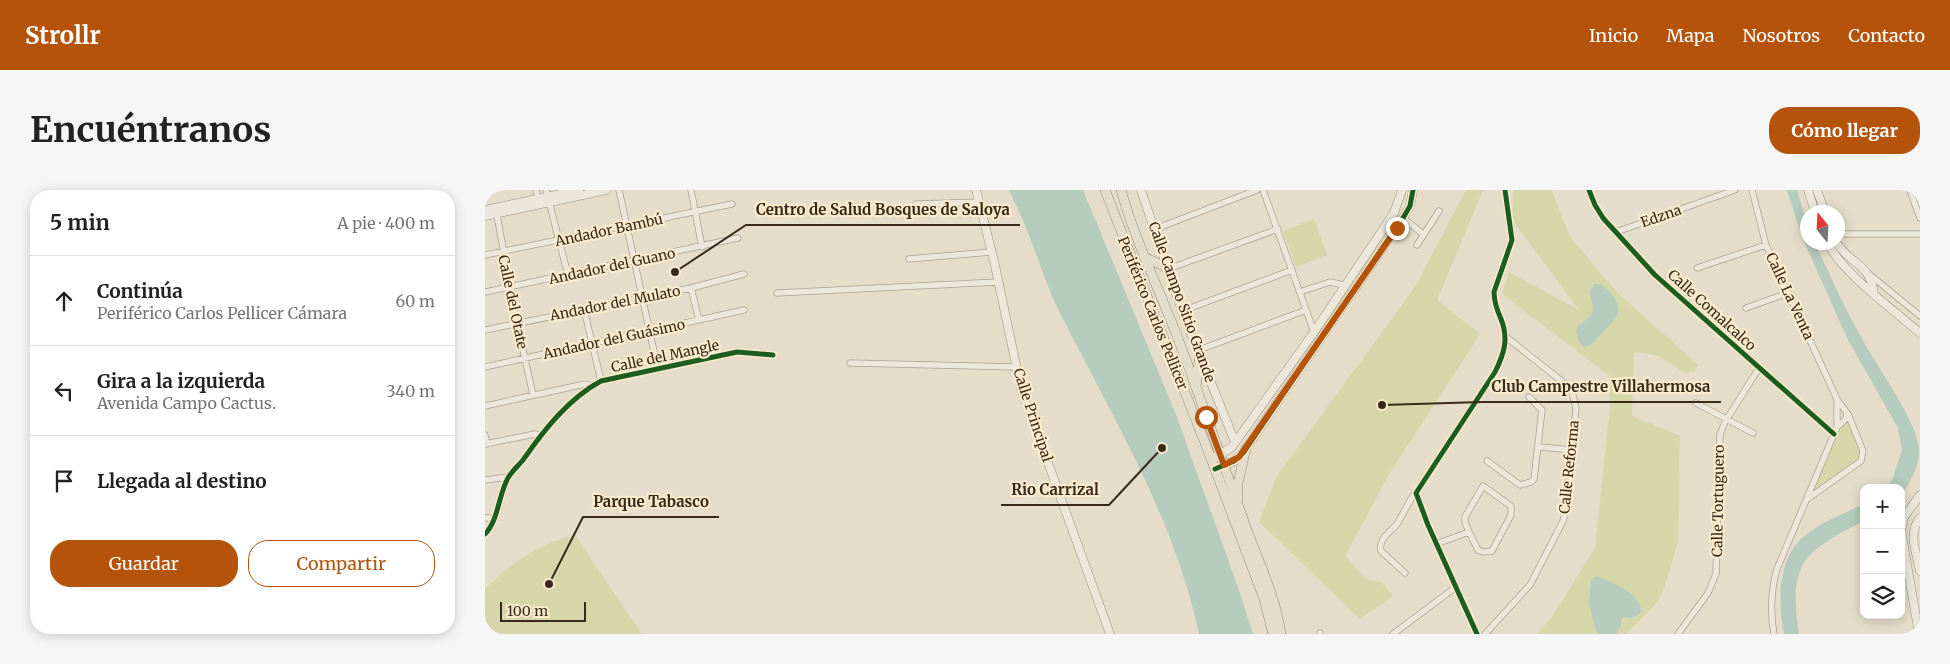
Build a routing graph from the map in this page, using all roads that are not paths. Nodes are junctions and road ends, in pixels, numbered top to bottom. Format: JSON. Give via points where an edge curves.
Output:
{"nodes":[{"id":1,"x":536,"y":190,"type":"edge"},
{"id":2,"x":579,"y":190,"type":"edge"},
{"id":3,"x":606,"y":190,"type":"edge"},
{"id":4,"x":619,"y":190,"type":"edge"},
{"id":5,"x":691,"y":190,"type":"edge"},
{"id":6,"x":976,"y":190,"type":"edge"},
{"id":7,"x":1105,"y":190,"type":"edge"},
{"id":8,"x":1121,"y":190,"type":"edge"},
{"id":9,"x":1141,"y":190,"type":"edge"},
{"id":10,"x":1257,"y":190,"type":"edge"},
{"id":11,"x":1263,"y":190,"type":"edge"},
{"id":12,"x":1402,"y":190,"type":"edge"},
{"id":13,"x":1413,"y":190,"type":"edge"},
{"id":14,"x":1505,"y":190,"type":"edge"},
{"id":15,"x":1589,"y":190,"type":"edge"},
{"id":16,"x":1735,"y":190,"type":"edge"},
{"id":17,"x":1752,"y":190,"type":"edge"},
{"id":18,"x":1808,"y":190,"type":"edge"},
{"id":19,"x":1817,"y":190,"type":"edge"},
{"id":20,"x":1910,"y":190,"type":"edge"},
{"id":21,"x":548,"y":197,"type":"edge"},
{"id":22,"x":539,"y":202,"type":"junction"},
{"id":23,"x":979,"y":202,"type":"junction"},
{"id":24,"x":732,"y":204,"type":"dead end"},
{"id":25,"x":916,"y":204,"type":"dead end"},
{"id":26,"x":1813,"y":205,"type":"edge"},
{"id":27,"x":1822,"y":205,"type":"edge"},
{"id":28,"x":485,"y":210,"type":"edge"},
{"id":29,"x":496,"y":211,"type":"junction"},
{"id":30,"x":1439,"y":211,"type":"dead end"},
{"id":31,"x":694,"y":212,"type":"junction"},
{"id":32,"x":485,"y":216,"type":"edge"},
{"id":33,"x":1403,"y":218,"type":"junction"},
{"id":34,"x":1920,"y":218,"type":"edge"},
{"id":35,"x":627,"y":226,"type":"junction"},
{"id":36,"x":1155,"y":229,"type":"junction"},
{"id":37,"x":1278,"y":229,"type":"junction"},
{"id":38,"x":1616,"y":232,"type":"junction"},
{"id":39,"x":1423,"y":234,"type":"junction"},
{"id":40,"x":1845,"y":234,"type":"edge"},
{"id":41,"x":1920,"y":234,"type":"edge"},
{"id":42,"x":738,"y":238,"type":"dead end"},
{"id":43,"x":560,"y":241,"type":"junction"},
{"id":44,"x":1417,"y":245,"type":"dead end"},
{"id":45,"x":1766,"y":245,"type":"junction"},
{"id":46,"x":702,"y":247,"type":"junction"},
{"id":47,"x":1833,"y":250,"type":"edge"},
{"id":48,"x":1843,"y":250,"type":"edge"},
{"id":49,"x":503,"y":252,"type":"junction"},
{"id":50,"x":991,"y":252,"type":"junction"},
{"id":51,"x":485,"y":255,"type":"edge"},
{"id":52,"x":1144,"y":257,"type":"junction"},
{"id":53,"x":909,"y":259,"type":"dead end"},
{"id":54,"x":634,"y":261,"type":"junction"},
{"id":55,"x":1697,"y":268,"type":"dead end"},
{"id":56,"x":1168,"y":269,"type":"junction"},
{"id":57,"x":1292,"y":270,"type":"junction"},
{"id":58,"x":1867,"y":272,"type":"junction"},
{"id":59,"x":744,"y":274,"type":"dead end"},
{"id":60,"x":568,"y":276,"type":"junction"},
{"id":61,"x":998,"y":282,"type":"junction"},
{"id":62,"x":1344,"y":285,"type":"junction"},
{"id":63,"x":510,"y":287,"type":"junction"},
{"id":64,"x":691,"y":288,"type":"junction"},
{"id":65,"x":485,"y":292,"type":"edge"},
{"id":66,"x":1300,"y":292,"type":"junction"},
{"id":67,"x":777,"y":293,"type":"dead end"},
{"id":68,"x":1787,"y":293,"type":"junction"},
{"id":69,"x":1874,"y":294,"type":"junction"},
{"id":70,"x":642,"y":298,"type":"junction"},
{"id":71,"x":1746,"y":308,"type":"dead end"},
{"id":72,"x":584,"y":309,"type":"junction"},
{"id":73,"x":744,"y":310,"type":"dead end"},
{"id":74,"x":1306,"y":310,"type":"junction"},
{"id":75,"x":1182,"y":311,"type":"junction"},
{"id":76,"x":1919,"y":314,"type":"edge"},
{"id":77,"x":699,"y":320,"type":"junction"},
{"id":78,"x":517,"y":323,"type":"junction"},
{"id":79,"x":485,"y":330,"type":"edge"},
{"id":80,"x":650,"y":332,"type":"junction"},
{"id":81,"x":1314,"y":332,"type":"junction"},
{"id":82,"x":1920,"y":333,"type":"edge"},
{"id":83,"x":1505,"y":336,"type":"junction"},
{"id":84,"x":592,"y":344,"type":"junction"},
{"id":85,"x":1199,"y":352,"type":"junction"},
{"id":86,"x":773,"y":355,"type":"dead end"},
{"id":87,"x":525,"y":358,"type":"junction"},
{"id":88,"x":850,"y":363,"type":"dead end"},
{"id":89,"x":1017,"y":366,"type":"junction"},
{"id":90,"x":485,"y":367,"type":"edge"},
{"id":91,"x":1759,"y":368,"type":"junction"},
{"id":92,"x":658,"y":370,"type":"junction"},
{"id":93,"x":601,"y":381,"type":"junction"},
{"id":94,"x":592,"y":386,"type":"junction"},
{"id":95,"x":1196,"y":389,"type":"junction"},
{"id":96,"x":533,"y":395,"type":"junction"},
{"id":97,"x":1529,"y":397,"type":"dead end"},
{"id":98,"x":1837,"y":399,"type":"junction"},
{"id":99,"x":1696,"y":403,"type":"dead end"},
{"id":100,"x":485,"y":406,"type":"edge"},
{"id":101,"x":1847,"y":413,"type":"junction"},
{"id":102,"x":1727,"y":419,"type":"junction"},
{"id":103,"x":1837,"y":427,"type":"junction"},
{"id":104,"x":1753,"y":433,"type":"dead end"},
{"id":105,"x":1834,"y":434,"type":"junction"},
{"id":106,"x":485,"y":435,"type":"edge"},
{"id":107,"x":540,"y":435,"type":"junction"},
{"id":108,"x":1235,"y":442,"type":"junction"},
{"id":109,"x":486,"y":444,"type":"edge"},
{"id":110,"x":1539,"y":447,"type":"junction"},
{"id":111,"x":1246,"y":448,"type":"junction"},
{"id":112,"x":1573,"y":450,"type":"junction"},
{"id":113,"x":1216,"y":457,"type":"junction"},
{"id":114,"x":1487,"y":461,"type":"dead end"},
{"id":115,"x":1219,"y":467,"type":"junction"},
{"id":116,"x":508,"y":478,"type":"junction"},
{"id":117,"x":485,"y":480,"type":"edge"},
{"id":118,"x":1417,"y":490,"type":"junction"},
{"id":119,"x":1920,"y":495,"type":"edge"},
{"id":120,"x":1806,"y":500,"type":"junction"},
{"id":121,"x":1238,"y":506,"type":"junction"},
{"id":122,"x":485,"y":518,"type":"edge"},
{"id":123,"x":493,"y":518,"type":"junction"},
{"id":124,"x":1920,"y":518,"type":"edge"},
{"id":125,"x":1469,"y":532,"type":"junction"},
{"id":126,"x":485,"y":534,"type":"edge"},
{"id":127,"x":1437,"y":544,"type":"junction"},
{"id":128,"x":1920,"y":572,"type":"edge"},
{"id":129,"x":1405,"y":573,"type":"dead end"},
{"id":130,"x":1456,"y":587,"type":"junction"},
{"id":131,"x":1916,"y":596,"type":"edge"},
{"id":132,"x":1110,"y":634,"type":"edge"},
{"id":133,"x":1273,"y":634,"type":"edge"},
{"id":134,"x":1281,"y":634,"type":"edge"},
{"id":135,"x":1393,"y":634,"type":"edge"},
{"id":136,"x":1477,"y":634,"type":"edge"},
{"id":137,"x":1485,"y":634,"type":"edge"},
{"id":138,"x":1679,"y":634,"type":"edge"},
{"id":139,"x":1774,"y":634,"type":"edge"},
{"id":140,"x":1919,"y":634,"type":"edge"}],
"edges":[{"from":1,"to":22,"type":"street"},
{"from":2,"to":21,"type":"street"},
{"from":3,"to":21,"type":"street"},
{"from":4,"to":35,"type":"street"},
{"from":5,"to":31,"type":"street"},
{"from":6,"to":23,"type":"street","name":"Calle Principal"},
{"from":7,"to":113,"type":"main road","name":"Periférico Carlos Pellicer"},
{"from":8,"to":52,"type":"main road"},
{"from":9,"to":36,"type":"street","name":"Calle Campo Sitio Grande"},
{"from":10,"to":36,"type":"street"},
{"from":11,"to":37,"type":"street"},
{"from":12,"to":62,"type":"street","via":[[1394,212]]},
{"from":13,"to":33,"type":"street","via":[[1410,206]]},
{"from":14,"to":83,"type":"street","via":[[1512,240],[1494,292],[1494,301]]},
{"from":15,"to":38,"type":"street","name":"Calle Comalcalco","via":[[1599,212]]},
{"from":16,"to":38,"type":"street","name":"Edzna"},
{"from":17,"to":45,"type":"street","name":"Calle La Venta"},
{"from":18,"to":26,"type":"street"},
{"from":19,"to":27,"type":"street"},
{"from":20,"to":34,"type":"street"},
{"from":21,"to":22,"type":"street"},
{"from":21,"to":43,"type":"street"},
{"from":22,"to":29,"type":"street"},
{"from":23,"to":25,"type":"street"},
{"from":23,"to":50,"type":"street","name":"Calle Principal"},
{"from":24,"to":31,"type":"street","name":"Andador Bambú"},
{"from":28,"to":29,"type":"street"},
{"from":29,"to":32,"type":"street"},
{"from":29,"to":49,"type":"street","name":"Calle del Otate"},
{"from":30,"to":39,"type":"street"},
{"from":31,"to":35,"type":"street","name":"Andador Bambú"},
{"from":31,"to":46,"type":"street"},
{"from":33,"to":39,"type":"street"},
{"from":33,"to":111,"type":"street"},
{"from":35,"to":43,"type":"street","name":"Andador Bambú"},
{"from":35,"to":54,"type":"street"},
{"from":36,"to":56,"type":"street","name":"Calle Campo Sitio Grande"},
{"from":37,"to":56,"type":"street"},
{"from":37,"to":57,"type":"street"},
{"from":38,"to":91,"type":"street","name":"Calle Comalcalco","via":[[1655,275]]},
{"from":39,"to":44,"type":"street"},
{"from":40,"to":41,"type":"street"},
{"from":42,"to":46,"type":"street","name":"Andador del Guano"},
{"from":43,"to":49,"type":"street","name":"Andador Bambú"},
{"from":43,"to":60,"type":"street"},
{"from":45,"to":55,"type":"street"},
{"from":45,"to":68,"type":"street","name":"Calle La Venta"},
{"from":46,"to":54,"type":"street","name":"Andador del Guano"},
{"from":47,"to":69,"type":"street"},
{"from":48,"to":58,"type":"street"},
{"from":49,"to":51,"type":"street","name":"Andador Bambú"},
{"from":49,"to":63,"type":"street","name":"Calle del Otate"},
{"from":50,"to":53,"type":"street"},
{"from":50,"to":61,"type":"street","name":"Calle Principal"},
{"from":52,"to":56,"type":"main road"},
{"from":52,"to":95,"type":"main road"},
{"from":54,"to":60,"type":"street","name":"Andador del Guano"},
{"from":54,"to":70,"type":"street"},
{"from":56,"to":75,"type":"street","name":"Calle Campo Sitio Grande"},
{"from":57,"to":66,"type":"street"},
{"from":57,"to":75,"type":"street"},
{"from":58,"to":69,"type":"street"},
{"from":58,"to":76,"type":"street"},
{"from":59,"to":64,"type":"street","name":"Andador del Mulato"},
{"from":60,"to":63,"type":"street","name":"Andador del Guano"},
{"from":61,"to":67,"type":"street"},
{"from":61,"to":89,"type":"street","name":"Calle Principal"},
{"from":62,"to":66,"type":"street","via":[[1330,282]]},
{"from":62,"to":81,"type":"street"},
{"from":63,"to":65,"type":"street","name":"Andador del Guano"},
{"from":63,"to":78,"type":"street","name":"Calle del Otate"},
{"from":64,"to":70,"type":"street","name":"Andador del Mulato"},
{"from":64,"to":77,"type":"street"},
{"from":66,"to":74,"type":"street"},
{"from":68,"to":71,"type":"street"},
{"from":68,"to":98,"type":"street","name":"Calle La Venta"},
{"from":69,"to":82,"type":"street"},
{"from":70,"to":72,"type":"street","name":"Andador del Mulato"},
{"from":70,"to":80,"type":"street"},
{"from":72,"to":78,"type":"street","name":"Andador del Mulato"},
{"from":72,"to":84,"type":"street"},
{"from":73,"to":77,"type":"street","name":"Andador del Guásimo"},
{"from":74,"to":81,"type":"street"},
{"from":74,"to":85,"type":"street"},
{"from":75,"to":85,"type":"street","name":"Calle Campo Sitio Grande"},
{"from":77,"to":80,"type":"street","name":"Andador del Guásimo"},
{"from":78,"to":79,"type":"street","name":"Andador del Mulato"},
{"from":78,"to":87,"type":"street","name":"Calle del Otate"},
{"from":80,"to":84,"type":"street","name":"Andador del Guásimo"},
{"from":80,"to":92,"type":"street"},
{"from":81,"to":108,"type":"street"},
{"from":83,"to":112,"type":"street","name":"Calle Reforma","via":[[1559,378],[1571,392],[1576,408]]},
{"from":83,"to":118,"type":"street","via":[[1504,354],[1495,372]]},
{"from":84,"to":87,"type":"street","name":"Andador del Guásimo"},
{"from":84,"to":93,"type":"street"},
{"from":85,"to":95,"type":"main road"},
{"from":85,"to":108,"type":"street","name":"Calle Campo Sitio Grande"},
{"from":86,"to":92,"type":"street","name":"Calle del Mangle","via":[[737,352]]},
{"from":87,"to":90,"type":"street","name":"Andador del Guásimo"},
{"from":87,"to":96,"type":"street","name":"Calle del Otate"},
{"from":88,"to":89,"type":"street"},
{"from":89,"to":132,"type":"street","name":"Calle Principal","via":[[1021,388]]},
{"from":91,"to":102,"type":"street","name":"Calle Tortuguero"},
{"from":91,"to":105,"type":"street","name":"Calle Comalcalco"},
{"from":92,"to":93,"type":"street","name":"Calle del Mangle"},
{"from":93,"to":94,"type":"street","name":"Calle del Mangle"},
{"from":94,"to":96,"type":"street","name":"Calle del Mangle","via":[[585,384]]},
{"from":94,"to":107,"type":"street"},
{"from":95,"to":113,"type":"main road"},
{"from":96,"to":100,"type":"street","name":"Calle del Mangle"},
{"from":97,"to":110,"type":"street","via":[[1542,410]]},
{"from":98,"to":101,"type":"street","name":"Calle La Venta"},
{"from":98,"to":103,"type":"street","name":"Calle La Venta"},
{"from":99,"to":102,"type":"street"},
{"from":101,"to":103,"type":"street","name":"Calle La Venta","via":[[1846,419]]},
{"from":101,"to":120,"type":"street","name":"Calle La Venta","via":[[1863,451],[1861,461]]},
{"from":102,"to":104,"type":"street"},
{"from":102,"to":138,"type":"street","name":"Calle Tortuguero","via":[[1720,438],[1715,574],[1708,593]]},
{"from":103,"to":105,"type":"street","name":"Calle La Venta"},
{"from":105,"to":120,"type":"street","name":"Calle La Venta"},
{"from":106,"to":109,"type":"street"},
{"from":107,"to":109,"type":"street"},
{"from":107,"to":116,"type":"street"},
{"from":108,"to":113,"type":"street","via":[[1230,450]]},
{"from":110,"to":112,"type":"street"},
{"from":110,"to":114,"type":"street","via":[[1534,479],[1522,485]]},
{"from":111,"to":115,"type":"street","via":[[1239,457]]},
{"from":111,"to":121,"type":"main road","via":[[1238,483]]},
{"from":112,"to":137,"type":"street","name":"Calle Reforma","via":[[1569,500],[1559,530],[1531,585]]},
{"from":113,"to":115,"type":"main road","name":"Periférico Carlos Pellicer"},
{"from":115,"to":121,"type":"main road"},
{"from":115,"to":133,"type":"main road","name":"Periférico Carlos Pellicer"},
{"from":116,"to":117,"type":"street"},
{"from":116,"to":123,"type":"street"},
{"from":118,"to":127,"type":"street"},
{"from":118,"to":129,"type":"street","via":[[1380,546],[1381,551]]},
{"from":119,"to":131,"type":"street","via":[[1901,526]]},
{"from":120,"to":139,"type":"street","name":"Calle La Venta","via":[[1774,580]]},
{"from":121,"to":134,"type":"main road","via":[[1272,595]]},
{"from":122,"to":123,"type":"street"},
{"from":123,"to":126,"type":"street"},
{"from":124,"to":128,"type":"street","via":[[1913,535]]},
{"from":125,"to":125,"type":"street","via":[[1465,517],[1483,486],[1511,506],[1511,515],[1492,551],[1477,550]]},
{"from":125,"to":127,"type":"street"},
{"from":127,"to":130,"type":"street"},
{"from":130,"to":135,"type":"street"},
{"from":130,"to":136,"type":"street"},
{"from":131,"to":140,"type":"street"}]}
